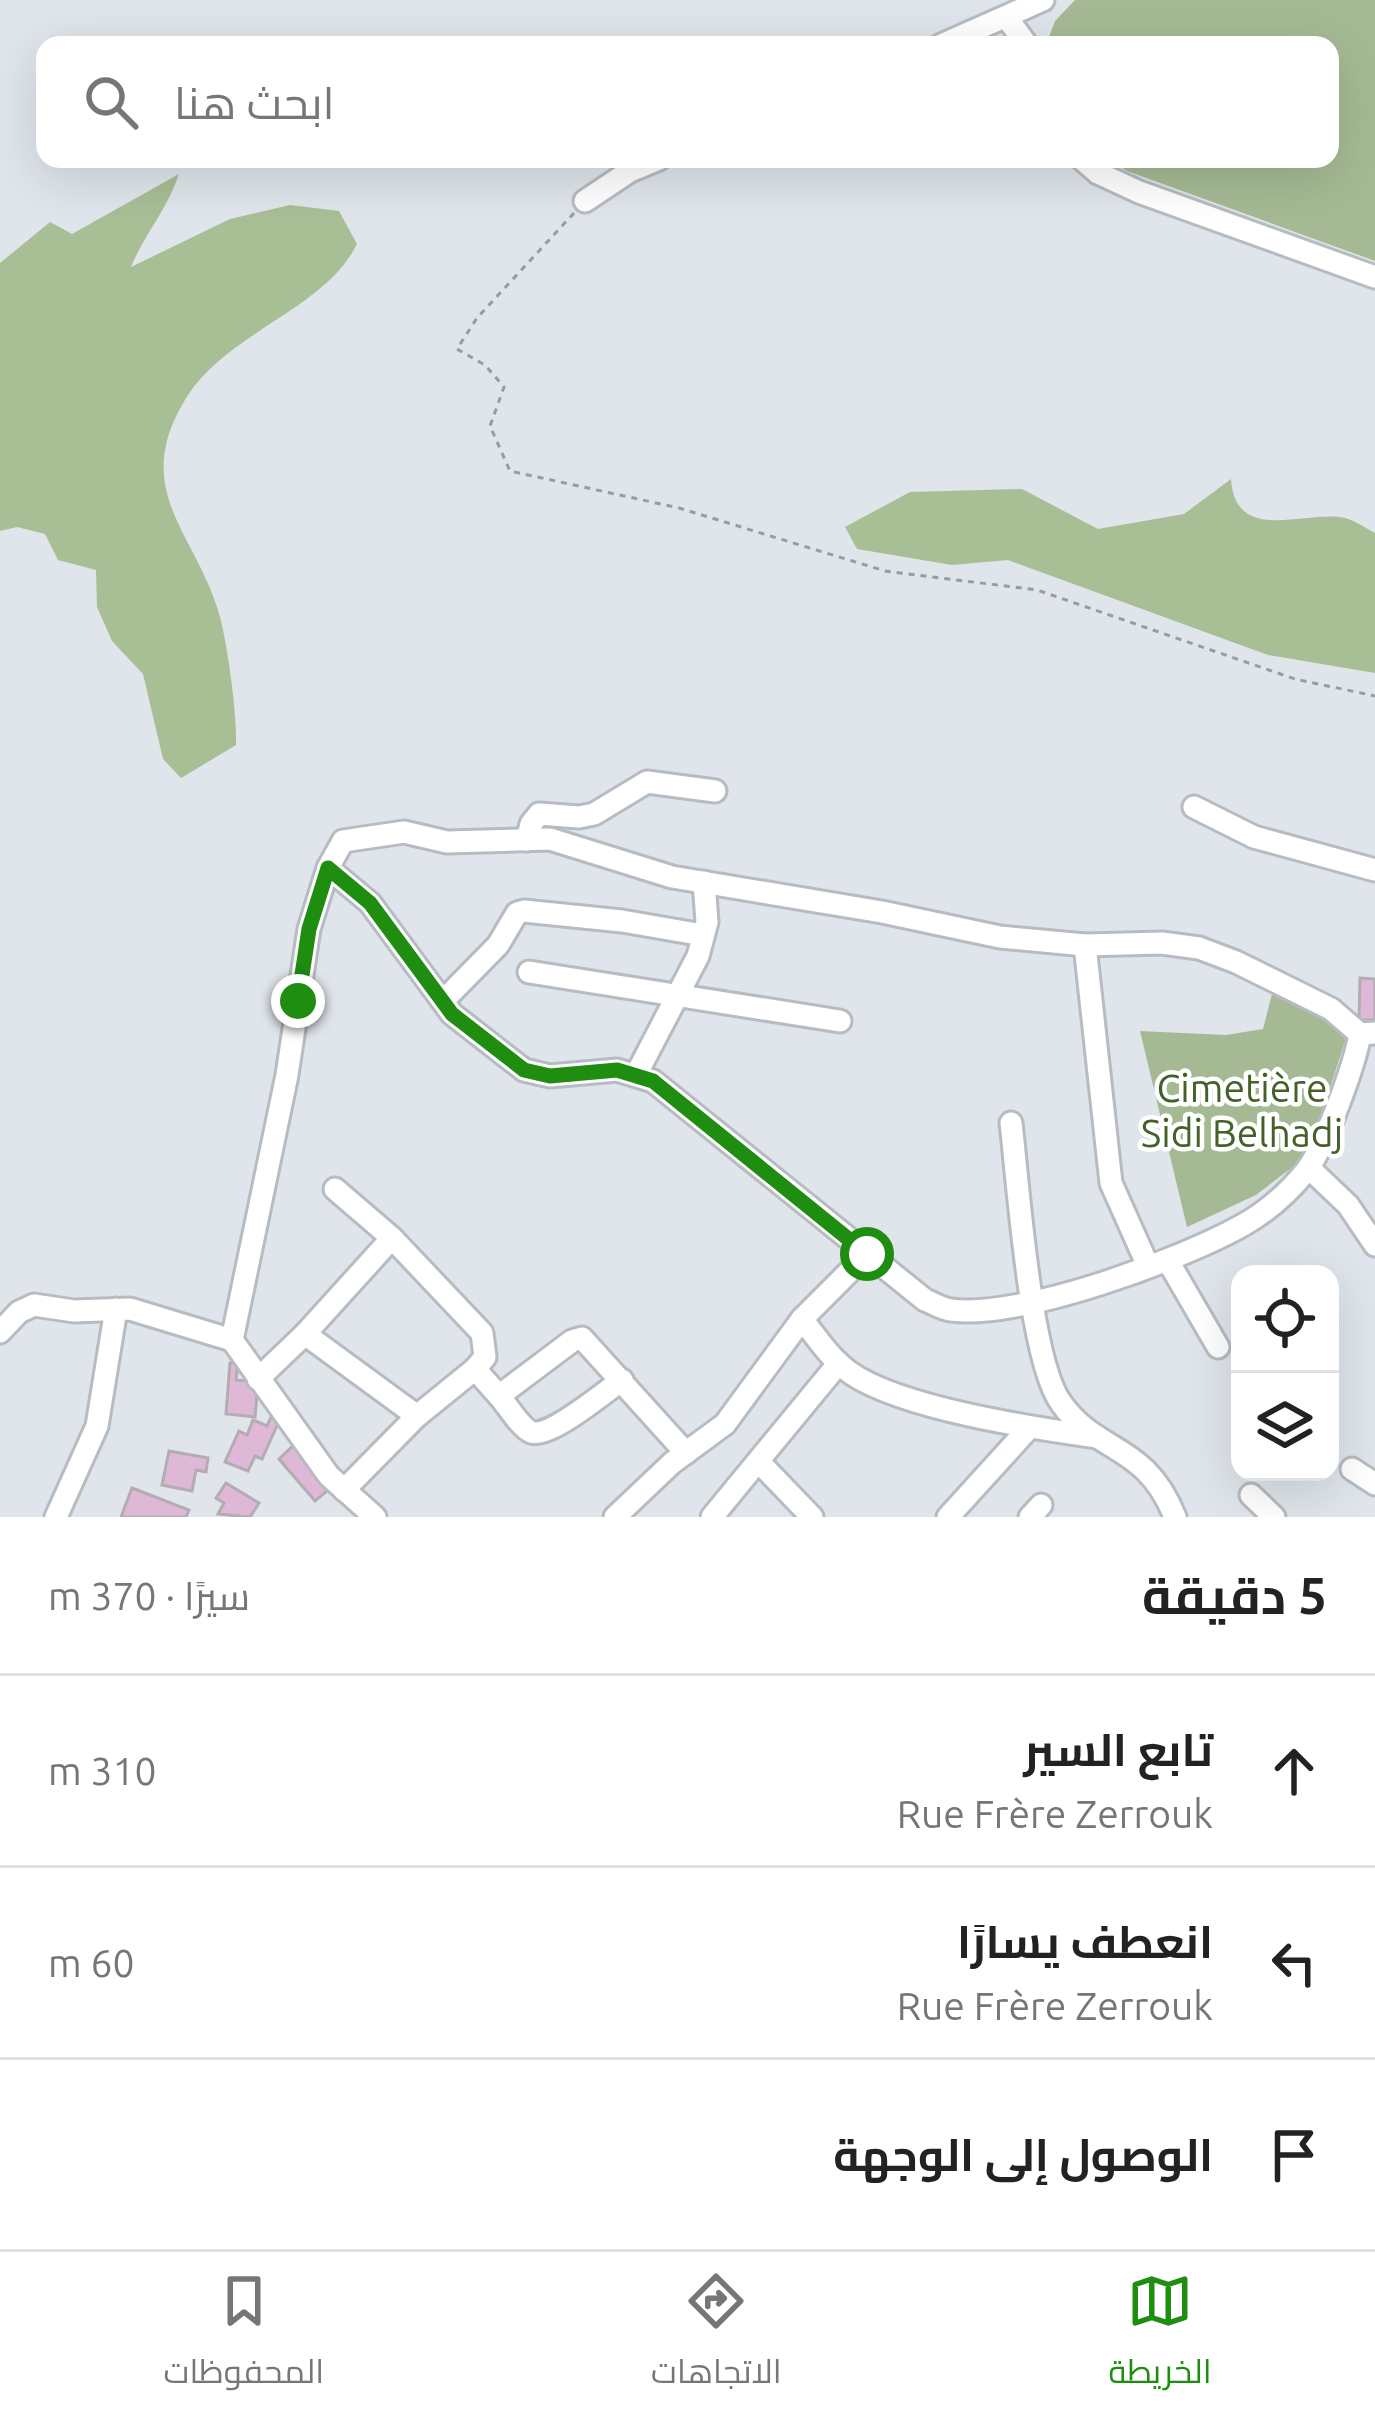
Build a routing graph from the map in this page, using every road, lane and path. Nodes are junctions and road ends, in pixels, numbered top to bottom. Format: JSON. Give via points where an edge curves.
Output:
{"nodes":[{"id":1,"x":1043,"y":0,"type":"edge"},
{"id":2,"x":1007,"y":18,"type":"junction"},
{"id":3,"x":963,"y":36,"type":"edge"},
{"id":4,"x":1020,"y":36,"type":"edge"},
{"id":5,"x":637,"y":168,"type":"edge"},
{"id":6,"x":1092,"y":168,"type":"edge"},
{"id":7,"x":585,"y":200,"type":"joint"},
{"id":8,"x":1375,"y":277,"type":"edge"},
{"id":9,"x":1375,"y":696,"type":"edge"},
{"id":10,"x":715,"y":791,"type":"dead end"},
{"id":11,"x":1193,"y":807,"type":"dead end"},
{"id":12,"x":527,"y":839,"type":"junction"},
{"id":13,"x":328,"y":868,"type":"junction"},
{"id":14,"x":1375,"y":870,"type":"edge"},
{"id":15,"x":704,"y":882,"type":"junction"},
{"id":16,"x":704,"y":935,"type":"junction"},
{"id":17,"x":1084,"y":945,"type":"junction"},
{"id":18,"x":529,"y":972,"type":"dead end"},
{"id":19,"x":680,"y":994,"type":"junction"},
{"id":20,"x":443,"y":1001,"type":"junction"},
{"id":21,"x":840,"y":1021,"type":"dead end"},
{"id":22,"x":1368,"y":1034,"type":"edge"},
{"id":23,"x":637,"y":1073,"type":"junction"},
{"id":24,"x":1011,"y":1123,"type":"dead end"},
{"id":25,"x":1309,"y":1168,"type":"junction"},
{"id":26,"x":334,"y":1189,"type":"dead end"},
{"id":27,"x":392,"y":1238,"type":"junction"},
{"id":28,"x":1375,"y":1245,"type":"edge"},
{"id":29,"x":867,"y":1254,"type":"junction"},
{"id":30,"x":1158,"y":1263,"type":"junction"},
{"id":31,"x":1034,"y":1301,"type":"junction"},
{"id":32,"x":116,"y":1310,"type":"junction"},
{"id":33,"x":802,"y":1319,"type":"junction"},
{"id":34,"x":0,"y":1332,"type":"edge"},
{"id":35,"x":305,"y":1334,"type":"junction"},
{"id":36,"x":232,"y":1340,"type":"junction"},
{"id":37,"x":1219,"y":1347,"type":"dead end"},
{"id":38,"x":838,"y":1364,"type":"junction"},
{"id":39,"x":475,"y":1369,"type":"junction"},
{"id":40,"x":258,"y":1379,"type":"junction"},
{"id":41,"x":622,"y":1380,"type":"junction"},
{"id":42,"x":499,"y":1396,"type":"junction"},
{"id":43,"x":417,"y":1416,"type":"junction"},
{"id":44,"x":1029,"y":1428,"type":"junction"},
{"id":45,"x":1102,"y":1438,"type":"junction"},
{"id":46,"x":686,"y":1453,"type":"junction"},
{"id":47,"x":760,"y":1463,"type":"junction"},
{"id":48,"x":1352,"y":1469,"type":"dead end"},
{"id":49,"x":1375,"y":1484,"type":"edge"},
{"id":50,"x":344,"y":1490,"type":"junction"},
{"id":51,"x":1251,"y":1495,"type":"dead end"},
{"id":52,"x":1270,"y":1515,"type":"edge"},
{"id":53,"x":56,"y":1517,"type":"edge"},
{"id":54,"x":375,"y":1517,"type":"edge"},
{"id":55,"x":615,"y":1517,"type":"edge"},
{"id":56,"x":712,"y":1517,"type":"edge"},
{"id":57,"x":812,"y":1517,"type":"edge"},
{"id":58,"x":948,"y":1517,"type":"edge"},
{"id":59,"x":1175,"y":1517,"type":"edge"}],
"edges":[{"from":1,"to":2,"type":"street"},
{"from":2,"to":3,"type":"street"},
{"from":2,"to":4,"type":"street"},
{"from":5,"to":7,"type":"street"},
{"from":6,"to":8,"type":"street"},
{"from":7,"to":9,"type":"path","via":[[457,349],[504,387],[490,426],[510,471],[680,508],[886,571],[1037,590],[1295,680]]},
{"from":10,"to":12,"type":"street","via":[[647,782],[594,814],[539,814]]},
{"from":11,"to":14,"type":"street","via":[[1254,837]]},
{"from":12,"to":13,"type":"street","via":[[367,837],[343,842]]},
{"from":12,"to":15,"type":"street"},
{"from":13,"to":20,"type":"street","via":[[370,903]]},
{"from":13,"to":36,"type":"street","via":[[309,929]]},
{"from":15,"to":16,"type":"street"},
{"from":15,"to":17,"type":"street"},
{"from":16,"to":19,"type":"street"},
{"from":16,"to":20,"type":"street","via":[[517,913],[498,945]]},
{"from":17,"to":22,"type":"street","via":[[1199,948]]},
{"from":17,"to":30,"type":"street","via":[[1111,1183]]},
{"from":18,"to":19,"type":"street"},
{"from":19,"to":21,"type":"street"},
{"from":19,"to":23,"type":"street"},
{"from":20,"to":23,"type":"street","via":[[524,1070]]},
{"from":22,"to":25,"type":"street"},
{"from":23,"to":29,"type":"street"},
{"from":24,"to":31,"type":"street"},
{"from":25,"to":28,"type":"street","via":[[1348,1204]]},
{"from":25,"to":30,"type":"street","via":[[1244,1225]]},
{"from":26,"to":27,"type":"street"},
{"from":27,"to":35,"type":"street"},
{"from":27,"to":39,"type":"street","via":[[482,1333],[485,1357]]},
{"from":29,"to":31,"type":"street","via":[[949,1310]]},
{"from":29,"to":33,"type":"street"},
{"from":30,"to":31,"type":"street"},
{"from":30,"to":37,"type":"street"},
{"from":31,"to":45,"type":"street","via":[[1052,1388]]},
{"from":32,"to":34,"type":"street","via":[[34,1305]]},
{"from":32,"to":36,"type":"street"},
{"from":32,"to":53,"type":"street","via":[[98,1426]]},
{"from":33,"to":38,"type":"street"},
{"from":33,"to":46,"type":"street","via":[[725,1424]]},
{"from":35,"to":40,"type":"street"},
{"from":35,"to":43,"type":"street"},
{"from":36,"to":40,"type":"street"},
{"from":38,"to":44,"type":"street","via":[[889,1392]]},
{"from":38,"to":47,"type":"street"},
{"from":39,"to":42,"type":"street"},
{"from":39,"to":43,"type":"street"},
{"from":40,"to":50,"type":"street"},
{"from":41,"to":42,"type":"street","via":[[538,1434]]},
{"from":41,"to":42,"type":"street","via":[[582,1338]]},
{"from":41,"to":46,"type":"street"},
{"from":43,"to":50,"type":"street"},
{"from":44,"to":45,"type":"street"},
{"from":44,"to":58,"type":"street"},
{"from":45,"to":59,"type":"street","via":[[1158,1480]]},
{"from":46,"to":55,"type":"street"},
{"from":47,"to":56,"type":"street"},
{"from":47,"to":57,"type":"street"},
{"from":48,"to":49,"type":"street"},
{"from":50,"to":54,"type":"street"},
{"from":51,"to":52,"type":"street"}]}
